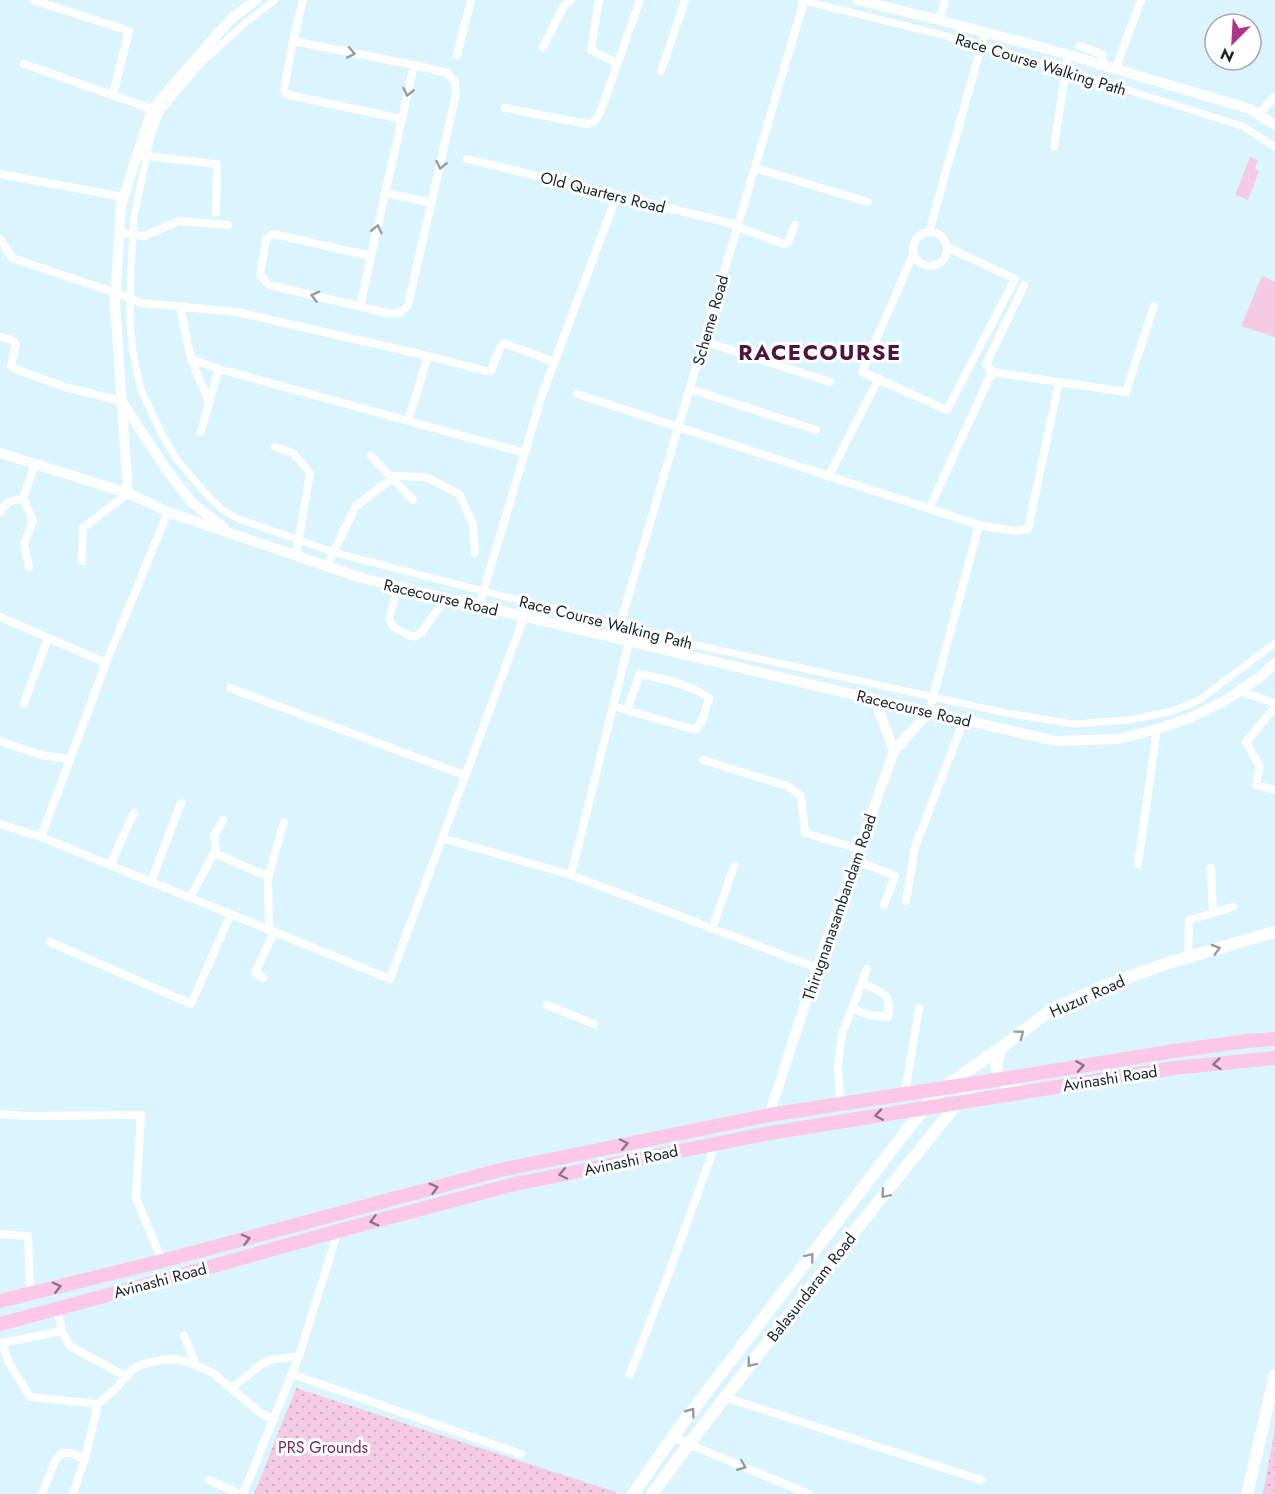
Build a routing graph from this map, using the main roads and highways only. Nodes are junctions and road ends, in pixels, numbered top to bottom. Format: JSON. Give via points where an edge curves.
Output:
{"nodes":[{"id":1,"x":1275,"y":932,"type":"edge"},
{"id":2,"x":1275,"y":1039,"type":"edge"},
{"id":3,"x":1002,"y":1047,"type":"junction"},
{"id":4,"x":1275,"y":1058,"type":"edge"},
{"id":5,"x":1002,"y":1079,"type":"junction"},
{"id":6,"x":974,"y":1083,"type":"junction"},
{"id":7,"x":943,"y":1088,"type":"junction"},
{"id":8,"x":1025,"y":1092,"type":"junction"},
{"id":9,"x":959,"y":1102,"type":"junction"},
{"id":10,"x":924,"y":1108,"type":"junction"},
{"id":11,"x":0,"y":1301,"type":"edge"},
{"id":12,"x":0,"y":1324,"type":"edge"},
{"id":13,"x":1275,"y":1375,"type":"edge"},
{"id":14,"x":633,"y":1494,"type":"edge"},
{"id":15,"x":652,"y":1494,"type":"edge"},
{"id":16,"x":1247,"y":1494,"type":"edge"}],
"edges":[{"from":3,"to":1,"type":"main road","name":"Huzur Road","one_way":true,"via":[[1051,1010],[1099,988]]},
{"from":5,"to":2,"type":"main road","name":"Avinashi Road","one_way":true},
{"from":3,"to":5,"type":"main road","via":[[996,1064]]},
{"from":3,"to":7,"type":"main road","name":"Huzur Road"},
{"from":4,"to":8,"type":"main road","name":"Avinashi Road","one_way":true,"via":[[1174,1068]]},
{"from":5,"to":6,"type":"main road","name":"Avinashi Road"},
{"from":5,"to":8,"type":"main road","via":[[1013,1089]]},
{"from":6,"to":7,"type":"main road","name":"Avinashi Road"},
{"from":6,"to":9,"type":"main road","name":"Balasundaram Road"},
{"from":7,"to":10,"type":"main road","name":"Huzur Road"},
{"from":11,"to":7,"type":"main road","name":"Avinashi Road","one_way":true,"via":[[500,1170],[769,1115]]},
{"from":8,"to":9,"type":"main road","name":"Avinashi Road"},
{"from":9,"to":10,"type":"main road","name":"Avinashi Road"},
{"from":9,"to":15,"type":"main road","name":"Balasundaram Road","one_way":true,"via":[[724,1397]]},
{"from":10,"to":12,"type":"main road","name":"Avinashi Road","one_way":true,"via":[[716,1143],[515,1184]]},
{"from":14,"to":10,"type":"main road","name":"Balasundaram Road","one_way":true},
{"from":13,"to":16,"type":"main road"}]}
